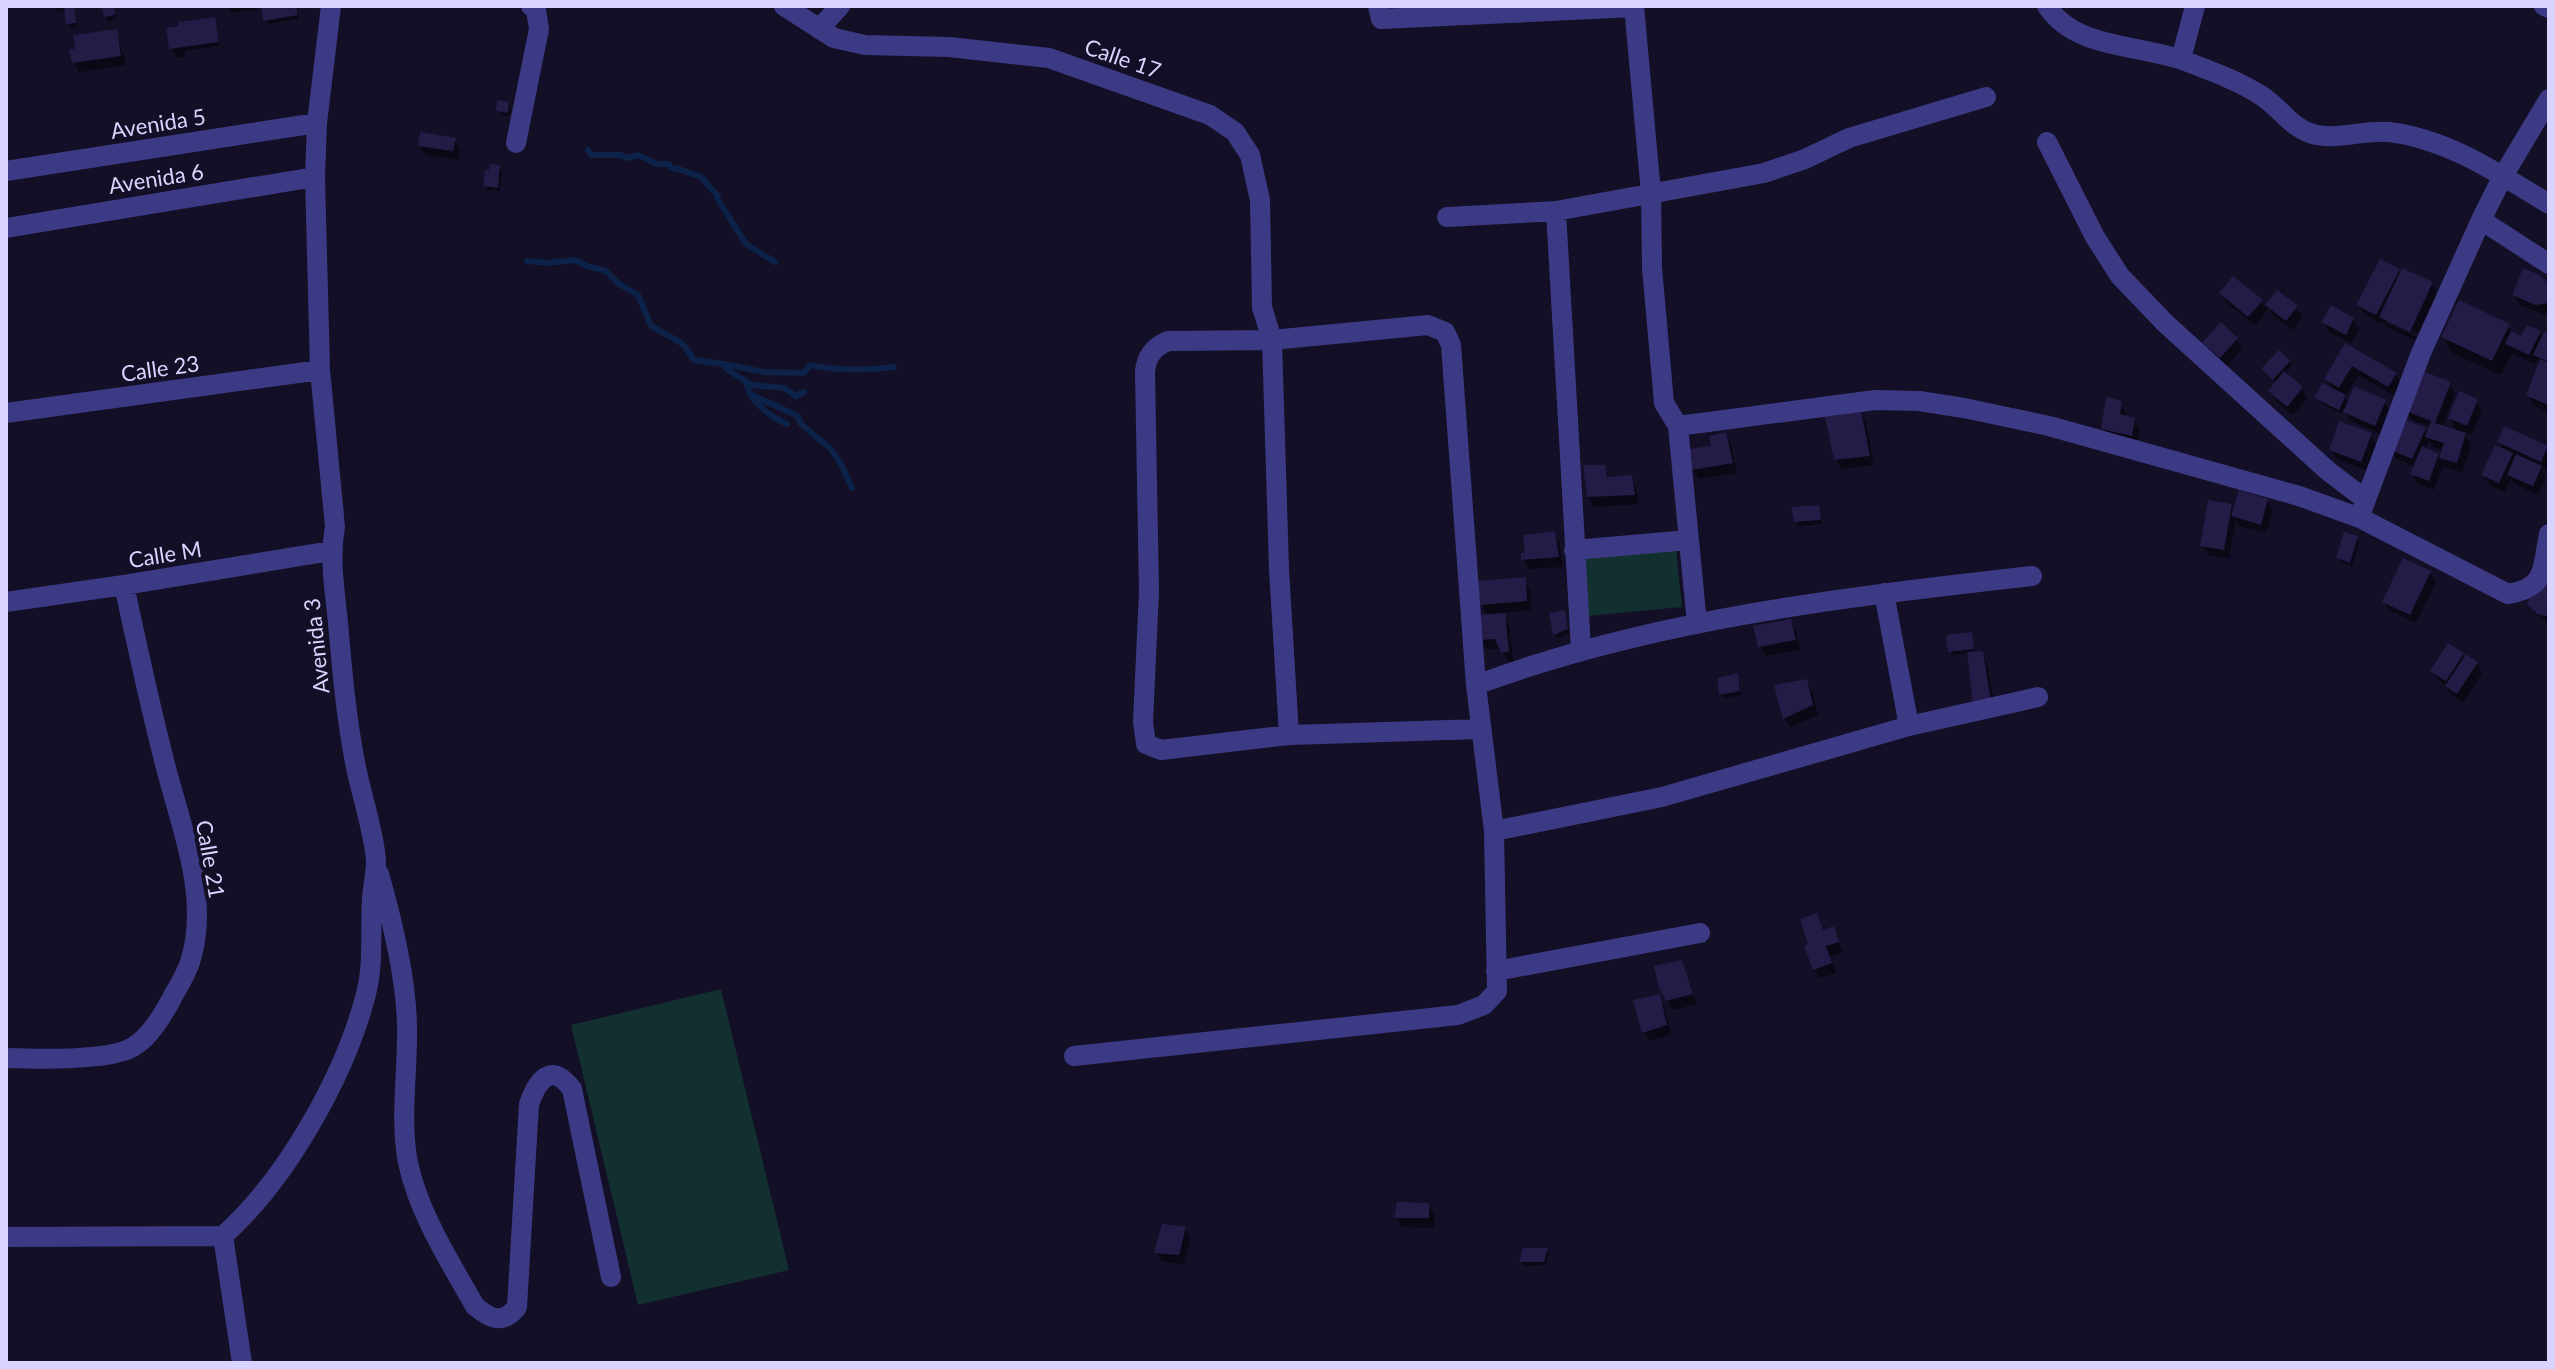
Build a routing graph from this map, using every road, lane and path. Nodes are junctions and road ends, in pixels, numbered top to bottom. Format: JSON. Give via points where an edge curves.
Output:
{"nodes":[{"id":1,"x":331,"y":6,"type":"edge"},
{"id":2,"x":531,"y":6,"type":"edge"},
{"id":3,"x":784,"y":6,"type":"edge"},
{"id":4,"x":840,"y":6,"type":"edge"},
{"id":5,"x":1378,"y":6,"type":"edge"},
{"id":6,"x":2047,"y":6,"type":"edge"},
{"id":7,"x":2195,"y":6,"type":"edge"},
{"id":8,"x":1634,"y":7,"type":"edge"},
{"id":9,"x":819,"y":29,"type":"junction"},
{"id":10,"x":2181,"y":59,"type":"junction"},
{"id":11,"x":1986,"y":97,"type":"dead end"},
{"id":12,"x":2549,"y":99,"type":"edge"},
{"id":13,"x":317,"y":123,"type":"junction"},
{"id":14,"x":2047,"y":142,"type":"dead end"},
{"id":15,"x":516,"y":143,"type":"dead end"},
{"id":16,"x":6,"y":171,"type":"edge"},
{"id":17,"x":2503,"y":176,"type":"junction"},
{"id":18,"x":315,"y":177,"type":"junction"},
{"id":19,"x":1651,"y":193,"type":"junction"},
{"id":20,"x":2549,"y":204,"type":"edge"},
{"id":21,"x":1556,"y":211,"type":"junction"},
{"id":22,"x":1447,"y":217,"type":"dead end"},
{"id":23,"x":2481,"y":220,"type":"junction"},
{"id":24,"x":6,"y":228,"type":"edge"},
{"id":25,"x":2549,"y":264,"type":"edge"},
{"id":26,"x":1272,"y":340,"type":"junction"},
{"id":27,"x":320,"y":370,"type":"junction"},
{"id":28,"x":6,"y":413,"type":"edge"},
{"id":29,"x":1678,"y":426,"type":"junction"},
{"id":30,"x":2363,"y":509,"type":"junction"},
{"id":31,"x":2549,"y":534,"type":"edge"},
{"id":32,"x":1689,"y":540,"type":"junction"},
{"id":33,"x":1574,"y":550,"type":"junction"},
{"id":34,"x":331,"y":551,"type":"junction"},
{"id":35,"x":2032,"y":576,"type":"dead end"},
{"id":36,"x":124,"y":585,"type":"junction"},
{"id":37,"x":1884,"y":593,"type":"junction"},
{"id":38,"x":6,"y":602,"type":"edge"},
{"id":39,"x":1697,"y":624,"type":"junction"},
{"id":40,"x":1581,"y":649,"type":"junction"},
{"id":41,"x":1476,"y":685,"type":"junction"},
{"id":42,"x":2038,"y":697,"type":"dead end"},
{"id":43,"x":1909,"y":726,"type":"junction"},
{"id":44,"x":1480,"y":729,"type":"junction"},
{"id":45,"x":1289,"y":735,"type":"junction"},
{"id":46,"x":1494,"y":831,"type":"junction"},
{"id":47,"x":376,"y":861,"type":"junction"},
{"id":48,"x":1700,"y":933,"type":"dead end"},
{"id":49,"x":1496,"y":971,"type":"junction"},
{"id":50,"x":1074,"y":1056,"type":"dead end"},
{"id":51,"x":6,"y":1058,"type":"edge"},
{"id":52,"x":223,"y":1236,"type":"junction"},
{"id":53,"x":6,"y":1237,"type":"edge"},
{"id":54,"x":611,"y":1277,"type":"dead end"},
{"id":55,"x":242,"y":1363,"type":"edge"}],
"edges":[{"from":1,"to":13,"type":"street","name":"Avenida 3"},
{"from":2,"to":15,"type":"street","via":[[539,29]]},
{"from":3,"to":9,"type":"street","name":"Calle 17"},
{"from":4,"to":9,"type":"street"},
{"from":5,"to":8,"type":"street","via":[[1381,19]]},
{"from":6,"to":10,"type":"street","via":[[2082,36]]},
{"from":7,"to":10,"type":"street"},
{"from":8,"to":19,"type":"street"},
{"from":9,"to":26,"type":"street","name":"Calle 17","via":[[865,45],[1049,58],[1210,115],[1235,132],[1250,155],[1260,200],[1262,307]]},
{"from":10,"to":17,"type":"street","via":[[2239,83],[2314,135],[2387,131],[2427,139]]},
{"from":11,"to":19,"type":"street","via":[[1849,138],[1764,173]]},
{"from":12,"to":17,"type":"street"},
{"from":13,"to":16,"type":"street","name":"Avenida 5"},
{"from":13,"to":18,"type":"street","name":"Avenida 3"},
{"from":14,"to":30,"type":"street","via":[[2120,276]]},
{"from":17,"to":20,"type":"street"},
{"from":17,"to":23,"type":"street"},
{"from":18,"to":24,"type":"street","name":"Avenida 6"},
{"from":18,"to":27,"type":"street","name":"Avenida 3"},
{"from":19,"to":21,"type":"street"},
{"from":19,"to":29,"type":"street","via":[[1664,403]]},
{"from":21,"to":22,"type":"street"},
{"from":21,"to":33,"type":"street"},
{"from":23,"to":25,"type":"street"},
{"from":23,"to":30,"type":"street","via":[[2421,353]]},
{"from":26,"to":41,"type":"street","via":[[1428,325],[1445,332],[1451,345]]},
{"from":26,"to":45,"type":"street","name":"Calle 17"},
{"from":26,"to":45,"type":"street","via":[[1168,341],[1155,348],[1146,363],[1149,592],[1143,722],[1146,744],[1161,750]]},
{"from":27,"to":28,"type":"street","name":"Calle 23"},
{"from":27,"to":34,"type":"street","name":"Avenida 3","via":[[335,527]]},
{"from":29,"to":30,"type":"street","via":[[1875,400],[1919,401],[2049,426]]},
{"from":29,"to":32,"type":"street"},
{"from":30,"to":31,"type":"street","via":[[2508,594],[2526,591],[2539,581]]},
{"from":32,"to":33,"type":"street"},
{"from":32,"to":39,"type":"street"},
{"from":33,"to":40,"type":"street"},
{"from":34,"to":36,"type":"street","name":"Calle M"},
{"from":34,"to":47,"type":"street","name":"Avenida 3","via":[[354,759]]},
{"from":35,"to":37,"type":"street"},
{"from":36,"to":38,"type":"street","name":"Calle M"},
{"from":36,"to":51,"type":"street","name":"Calle 21","via":[[195,890],[190,963],[160,1020],[133,1048],[45,1060]]},
{"from":37,"to":39,"type":"street"},
{"from":37,"to":43,"type":"street"},
{"from":39,"to":40,"type":"street"},
{"from":40,"to":41,"type":"street"},
{"from":41,"to":44,"type":"street"},
{"from":42,"to":43,"type":"street"},
{"from":43,"to":46,"type":"street","via":[[1662,797]]},
{"from":44,"to":45,"type":"street"},
{"from":44,"to":46,"type":"street"},
{"from":46,"to":49,"type":"street"},
{"from":47,"to":52,"type":"street","name":"Avenida 3","via":[[366,995],[332,1087],[268,1188]]},
{"from":47,"to":54,"type":"street","via":[[405,995],[408,1163],[419,1199],[475,1306],[500,1320],[517,1307],[529,1104],[536,1084],[546,1077],[556,1075],[572,1089]]},
{"from":48,"to":49,"type":"street"},
{"from":49,"to":50,"type":"street","via":[[1497,991],[1484,1005],[1458,1015]]},
{"from":52,"to":53,"type":"street"},
{"from":52,"to":55,"type":"street"}]}
